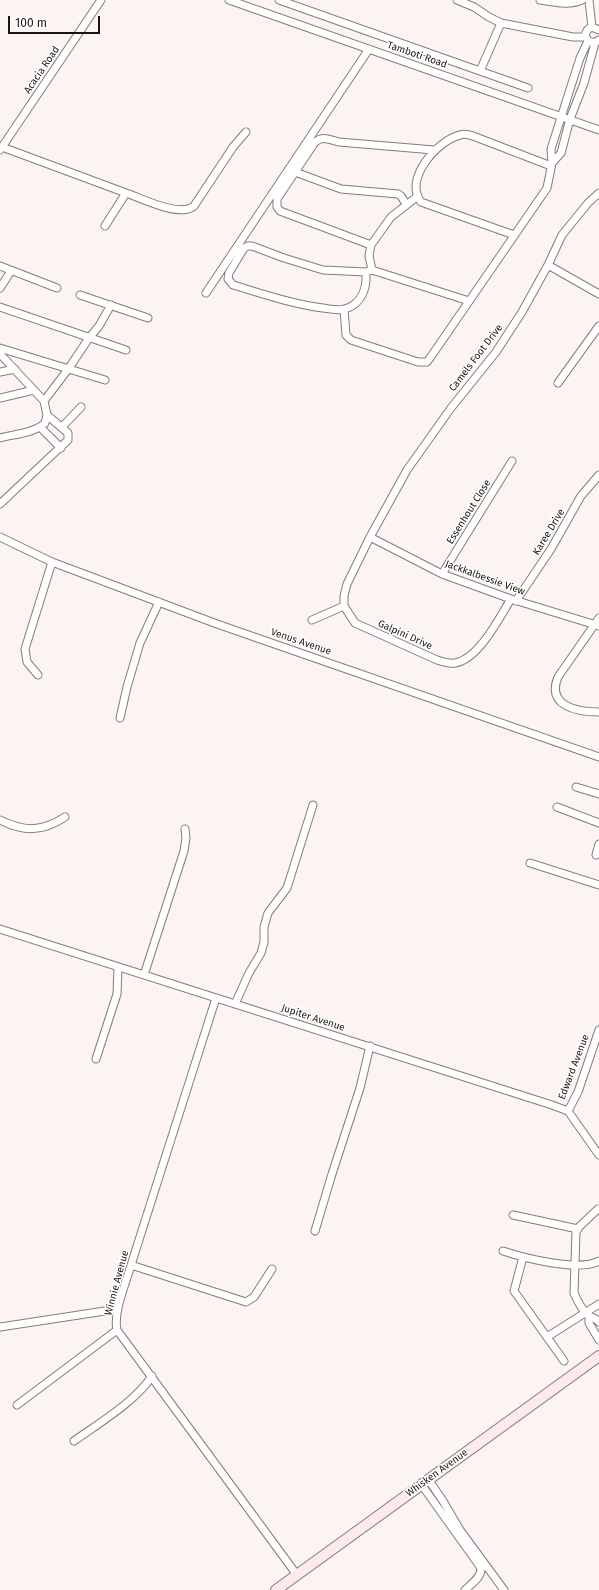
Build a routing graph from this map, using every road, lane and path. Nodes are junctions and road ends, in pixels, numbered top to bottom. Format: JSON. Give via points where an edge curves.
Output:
{"nodes":[{"id":1,"x":101,"y":0,"type":"edge"},
{"id":2,"x":228,"y":0,"type":"edge"},
{"id":3,"x":279,"y":0,"type":"edge"},
{"id":4,"x":457,"y":0,"type":"edge"},
{"id":5,"x":540,"y":0,"type":"edge"},
{"id":6,"x":582,"y":0,"type":"edge"},
{"id":7,"x":589,"y":0,"type":"edge"},
{"id":8,"x":553,"y":1,"type":"edge"},
{"id":9,"x":501,"y":23,"type":"junction"},
{"id":10,"x":592,"y":27,"type":"junction"},
{"id":11,"x":599,"y":30,"type":"edge"},
{"id":12,"x":592,"y":40,"type":"edge"},
{"id":13,"x":370,"y":49,"type":"junction"},
{"id":14,"x":480,"y":71,"type":"junction"},
{"id":15,"x":528,"y":88,"type":"dead end"},
{"id":16,"x":560,"y":116,"type":"junction"},
{"id":17,"x":570,"y":119,"type":"junction"},
{"id":18,"x":599,"y":130,"type":"edge"},
{"id":19,"x":246,"y":132,"type":"dead end"},
{"id":20,"x":1,"y":149,"type":"edge"},
{"id":21,"x":434,"y":150,"type":"junction"},
{"id":22,"x":551,"y":165,"type":"junction"},
{"id":23,"x":295,"y":172,"type":"junction"},
{"id":24,"x":126,"y":192,"type":"junction"},
{"id":25,"x":599,"y":193,"type":"edge"},
{"id":26,"x":418,"y":196,"type":"junction"},
{"id":27,"x":406,"y":204,"type":"junction"},
{"id":28,"x":105,"y":226,"type":"dead end"},
{"id":29,"x":514,"y":235,"type":"junction"},
{"id":30,"x":371,"y":244,"type":"junction"},
{"id":31,"x":548,"y":265,"type":"junction"},
{"id":32,"x":0,"y":266,"type":"edge"},
{"id":33,"x":11,"y":271,"type":"junction"},
{"id":34,"x":369,"y":271,"type":"junction"},
{"id":35,"x":0,"y":288,"type":"edge"},
{"id":36,"x":57,"y":288,"type":"dead end"},
{"id":37,"x":206,"y":293,"type":"dead end"},
{"id":38,"x":599,"y":294,"type":"edge"},
{"id":39,"x":80,"y":295,"type":"dead end"},
{"id":40,"x":469,"y":301,"type":"junction"},
{"id":41,"x":111,"y":306,"type":"junction"},
{"id":42,"x":0,"y":307,"type":"edge"},
{"id":43,"x":344,"y":309,"type":"junction"},
{"id":44,"x":148,"y":318,"type":"dead end"},
{"id":45,"x":599,"y":326,"type":"edge"},
{"id":46,"x":89,"y":338,"type":"junction"},
{"id":47,"x":0,"y":348,"type":"edge"},
{"id":48,"x":126,"y":350,"type":"dead end"},
{"id":49,"x":0,"y":354,"type":"edge"},
{"id":50,"x":69,"y":368,"type":"junction"},
{"id":51,"x":15,"y":369,"type":"junction"},
{"id":52,"x":0,"y":372,"type":"edge"},
{"id":53,"x":105,"y":380,"type":"dead end"},
{"id":54,"x":558,"y":383,"type":"dead end"},
{"id":55,"x":34,"y":390,"type":"junction"},
{"id":56,"x":0,"y":398,"type":"edge"},
{"id":57,"x":44,"y":401,"type":"junction"},
{"id":58,"x":81,"y":407,"type":"dead end"},
{"id":59,"x":46,"y":415,"type":"junction"},
{"id":60,"x":40,"y":427,"type":"junction"},
{"id":61,"x":62,"y":427,"type":"junction"},
{"id":62,"x":0,"y":438,"type":"edge"},
{"id":63,"x":61,"y":448,"type":"junction"},
{"id":64,"x":512,"y":461,"type":"dead end"},
{"id":65,"x":599,"y":474,"type":"edge"},
{"id":66,"x":0,"y":504,"type":"edge"},
{"id":67,"x":370,"y":536,"type":"junction"},
{"id":68,"x":0,"y":538,"type":"edge"},
{"id":69,"x":52,"y":562,"type":"junction"},
{"id":70,"x":442,"y":574,"type":"junction"},
{"id":71,"x":513,"y":600,"type":"junction"},
{"id":72,"x":159,"y":602,"type":"junction"},
{"id":73,"x":344,"y":606,"type":"junction"},
{"id":74,"x":312,"y":620,"type":"dead end"},
{"id":75,"x":598,"y":623,"type":"edge"},
{"id":76,"x":38,"y":674,"type":"dead end"},
{"id":77,"x":599,"y":712,"type":"edge"},
{"id":78,"x":120,"y":718,"type":"dead end"},
{"id":79,"x":599,"y":757,"type":"edge"},
{"id":80,"x":576,"y":787,"type":"dead end"},
{"id":81,"x":599,"y":794,"type":"edge"},
{"id":82,"x":313,"y":805,"type":"dead end"},
{"id":83,"x":557,"y":807,"type":"dead end"},
{"id":84,"x":65,"y":817,"type":"dead end"},
{"id":85,"x":0,"y":820,"type":"edge"},
{"id":86,"x":599,"y":823,"type":"edge"},
{"id":87,"x":185,"y":830,"type":"dead end"},
{"id":88,"x":599,"y":844,"type":"edge"},
{"id":89,"x":596,"y":855,"type":"dead end"},
{"id":90,"x":530,"y":863,"type":"dead end"},
{"id":91,"x":599,"y":885,"type":"edge"},
{"id":92,"x":0,"y":929,"type":"edge"},
{"id":93,"x":118,"y":967,"type":"junction"},
{"id":94,"x":144,"y":975,"type":"junction"},
{"id":95,"x":216,"y":998,"type":"junction"},
{"id":96,"x":235,"y":1004,"type":"junction"},
{"id":97,"x":599,"y":1030,"type":"edge"},
{"id":98,"x":370,"y":1046,"type":"junction"},
{"id":99,"x":96,"y":1058,"type":"dead end"},
{"id":100,"x":568,"y":1111,"type":"junction"},
{"id":101,"x":599,"y":1155,"type":"edge"},
{"id":102,"x":598,"y":1209,"type":"dead end"},
{"id":103,"x":513,"y":1216,"type":"dead end"},
{"id":104,"x":578,"y":1229,"type":"junction"},
{"id":105,"x":315,"y":1232,"type":"dead end"},
{"id":106,"x":503,"y":1251,"type":"dead end"},
{"id":107,"x":524,"y":1257,"type":"junction"},
{"id":108,"x":599,"y":1261,"type":"edge"},
{"id":109,"x":131,"y":1265,"type":"junction"},
{"id":110,"x":575,"y":1265,"type":"junction"},
{"id":111,"x":272,"y":1269,"type":"dead end"},
{"id":112,"x":599,"y":1304,"type":"edge"},
{"id":113,"x":118,"y":1309,"type":"junction"},
{"id":114,"x":587,"y":1314,"type":"junction"},
{"id":115,"x":599,"y":1322,"type":"edge"},
{"id":116,"x":0,"y":1328,"type":"edge"},
{"id":117,"x":117,"y":1330,"type":"junction"},
{"id":118,"x":547,"y":1337,"type":"junction"},
{"id":119,"x":598,"y":1337,"type":"edge"},
{"id":120,"x":599,"y":1356,"type":"edge"},
{"id":121,"x":564,"y":1361,"type":"dead end"},
{"id":122,"x":152,"y":1376,"type":"junction"},
{"id":123,"x":17,"y":1406,"type":"dead end"},
{"id":124,"x":74,"y":1441,"type":"dead end"},
{"id":125,"x":425,"y":1482,"type":"junction"},
{"id":126,"x":297,"y":1574,"type":"junction"},
{"id":127,"x":276,"y":1590,"type":"edge"},
{"id":128,"x":465,"y":1590,"type":"edge"},
{"id":129,"x":504,"y":1590,"type":"edge"}],
"edges":[{"from":1,"to":20,"type":"street","name":"Acacia Road"},
{"from":2,"to":13,"type":"street","name":"Tamboti Road"},
{"from":3,"to":14,"type":"street"},
{"from":4,"to":9,"type":"street"},
{"from":5,"to":8,"type":"street"},
{"from":6,"to":8,"type":"street","via":[[569,4]]},
{"from":7,"to":10,"type":"street"},
{"from":9,"to":12,"type":"street"},
{"from":9,"to":14,"type":"street"},
{"from":10,"to":11,"type":"street"},
{"from":10,"to":12,"type":"street","via":[[587,30]]},
{"from":12,"to":16,"type":"street"},
{"from":12,"to":17,"type":"street","via":[[584,83]]},
{"from":13,"to":16,"type":"street","name":"Tamboti Road"},
{"from":13,"to":37,"type":"street"},
{"from":14,"to":15,"type":"street"},
{"from":16,"to":17,"type":"street","name":"Tamboti Road"},
{"from":16,"to":22,"type":"street","via":[[550,149]]},
{"from":17,"to":18,"type":"street","name":"Tamboti Road"},
{"from":17,"to":22,"type":"street","via":[[561,153]]},
{"from":19,"to":24,"type":"street","via":[[233,147],[194,206],[189,209],[166,207]]},
{"from":20,"to":24,"type":"street"},
{"from":21,"to":22,"type":"street","via":[[453,137],[466,134]]},
{"from":21,"to":23,"type":"street","via":[[339,142],[321,138],[315,142]]},
{"from":21,"to":26,"type":"street","via":[[418,176]]},
{"from":22,"to":29,"type":"street","via":[[547,188]]},
{"from":23,"to":27,"type":"street","via":[[341,189],[398,194]]},
{"from":23,"to":30,"type":"street","via":[[277,199],[278,210]]},
{"from":24,"to":28,"type":"street"},
{"from":25,"to":31,"type":"street","name":"Camels Foot Drive","via":[[588,202],[562,235]]},
{"from":26,"to":27,"type":"street"},
{"from":26,"to":29,"type":"street","via":[[425,204]]},
{"from":27,"to":30,"type":"street","via":[[391,216]]},
{"from":29,"to":40,"type":"street"},
{"from":30,"to":34,"type":"street"},
{"from":31,"to":38,"type":"street"},
{"from":31,"to":67,"type":"street","name":"Camels Foot Drive","via":[[496,352],[407,470]]},
{"from":32,"to":33,"type":"street"},
{"from":33,"to":35,"type":"street"},
{"from":33,"to":36,"type":"street"},
{"from":34,"to":40,"type":"street"},
{"from":34,"to":43,"type":"street","via":[[362,295],[353,305]]},
{"from":34,"to":43,"type":"street","via":[[323,270],[248,246],[244,248],[229,273],[229,281],[233,285],[290,302]]},
{"from":39,"to":41,"type":"street"},
{"from":40,"to":43,"type":"street","via":[[427,362],[422,363],[350,340],[346,335]]},
{"from":41,"to":44,"type":"street"},
{"from":41,"to":46,"type":"street"},
{"from":42,"to":46,"type":"street"},
{"from":45,"to":54,"type":"street"},
{"from":46,"to":48,"type":"street"},
{"from":46,"to":50,"type":"street"},
{"from":47,"to":50,"type":"street"},
{"from":49,"to":51,"type":"street"},
{"from":50,"to":53,"type":"street"},
{"from":50,"to":57,"type":"street"},
{"from":51,"to":52,"type":"street"},
{"from":51,"to":55,"type":"street"},
{"from":55,"to":56,"type":"street"},
{"from":55,"to":57,"type":"street"},
{"from":57,"to":59,"type":"street"},
{"from":58,"to":61,"type":"street"},
{"from":59,"to":60,"type":"street","via":[[46,422]]},
{"from":59,"to":61,"type":"street"},
{"from":60,"to":62,"type":"street"},
{"from":60,"to":63,"type":"street"},
{"from":61,"to":63,"type":"street","via":[[69,436]]},
{"from":63,"to":66,"type":"street"},
{"from":64,"to":70,"type":"street","name":"Essenhout Close"},
{"from":65,"to":71,"type":"street","name":"Karee Drive","via":[[581,496],[551,549]]},
{"from":67,"to":70,"type":"street","name":"Jackkalbessie View"},
{"from":67,"to":73,"type":"street","via":[[347,584]]},
{"from":68,"to":69,"type":"street","name":"Venus Avenue"},
{"from":69,"to":72,"type":"street","name":"Venus Avenue"},
{"from":69,"to":76,"type":"street","via":[[25,650],[27,662]]},
{"from":70,"to":71,"type":"street","name":"Jackkalbessie View"},
{"from":71,"to":73,"type":"street","name":"Galpini Drive","via":[[476,651],[451,664],[358,625]]},
{"from":71,"to":75,"type":"street","name":"Jackkalbessie View"},
{"from":72,"to":78,"type":"street","via":[[140,643]]},
{"from":72,"to":79,"type":"street","name":"Venus Avenue"},
{"from":73,"to":74,"type":"street"},
{"from":75,"to":77,"type":"street","via":[[558,677],[556,692],[563,704],[574,710]]},
{"from":80,"to":81,"type":"street"},
{"from":82,"to":96,"type":"street","via":[[287,888],[268,913],[261,953]]},
{"from":83,"to":86,"type":"street"},
{"from":84,"to":85,"type":"street","via":[[48,826],[30,830]]},
{"from":87,"to":94,"type":"street","via":[[184,852]]},
{"from":88,"to":89,"type":"street"},
{"from":90,"to":91,"type":"street"},
{"from":92,"to":93,"type":"street","name":"Jupiter Avenue"},
{"from":93,"to":94,"type":"street","name":"Jupiter Avenue"},
{"from":93,"to":99,"type":"street","via":[[116,994]]},
{"from":94,"to":95,"type":"street","name":"Jupiter Avenue"},
{"from":95,"to":96,"type":"street","name":"Jupiter Avenue"},
{"from":95,"to":109,"type":"street","name":"Winnie Avenue"},
{"from":96,"to":98,"type":"street","name":"Jupiter Avenue"},
{"from":97,"to":100,"type":"street","name":"Edward Avenue","via":[[578,1092]]},
{"from":98,"to":100,"type":"street","name":"Jupiter Avenue"},
{"from":98,"to":105,"type":"street","via":[[360,1088]]},
{"from":100,"to":101,"type":"street"},
{"from":102,"to":104,"type":"street"},
{"from":103,"to":104,"type":"street"},
{"from":104,"to":110,"type":"street"},
{"from":106,"to":107,"type":"street"},
{"from":107,"to":110,"type":"street"},
{"from":107,"to":118,"type":"street","via":[[514,1291]]},
{"from":108,"to":110,"type":"street"},
{"from":109,"to":111,"type":"street","via":[[246,1302],[254,1297]]},
{"from":109,"to":113,"type":"street","name":"Winnie Avenue"},
{"from":110,"to":114,"type":"street","via":[[574,1293]]},
{"from":112,"to":114,"type":"street"},
{"from":113,"to":116,"type":"street"},
{"from":113,"to":117,"type":"street","name":"Winnie Avenue"},
{"from":114,"to":115,"type":"street"},
{"from":114,"to":118,"type":"street"},
{"from":114,"to":119,"type":"street","via":[[589,1323]]},
{"from":117,"to":122,"type":"street","name":"Winnie Avenue"},
{"from":117,"to":123,"type":"street"},
{"from":118,"to":121,"type":"street"},
{"from":120,"to":125,"type":"street","name":"Whisken Avenue"},
{"from":122,"to":124,"type":"street","via":[[124,1405]]},
{"from":122,"to":126,"type":"street","name":"Winnie Avenue"},
{"from":125,"to":126,"type":"street","name":"Whisken Avenue"},
{"from":125,"to":128,"type":"street","via":[[481,1568],[479,1576]]},
{"from":125,"to":129,"type":"street","via":[[443,1501],[460,1530]]},
{"from":126,"to":127,"type":"street","name":"Whisken Avenue"}]}
